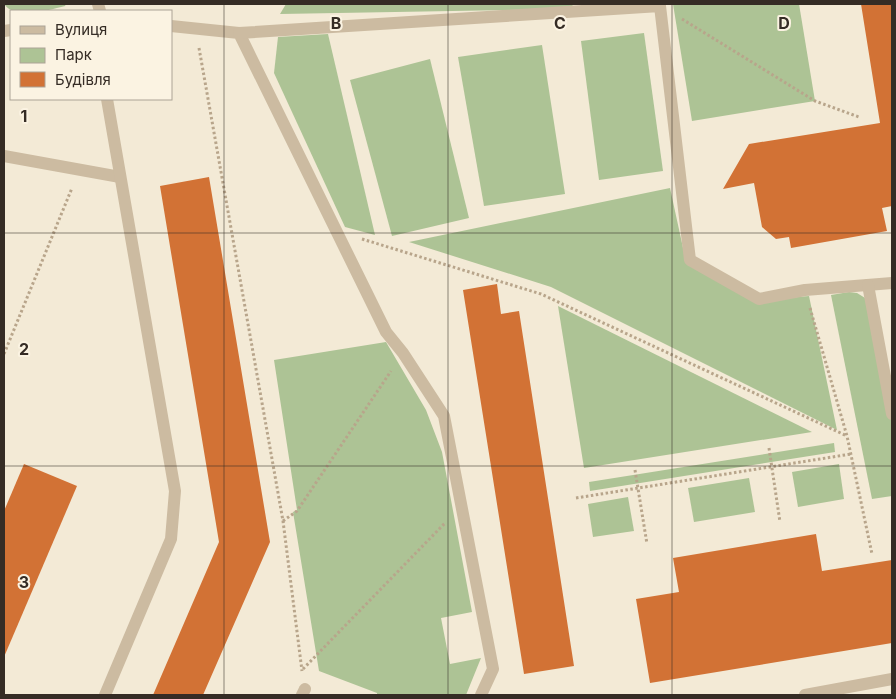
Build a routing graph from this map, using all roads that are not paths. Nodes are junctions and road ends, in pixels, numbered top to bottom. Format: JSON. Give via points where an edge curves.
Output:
{"nodes":[{"id":1,"x":660,"y":5,"type":"edge"},
{"id":2,"x":172,"y":26,"type":"edge"},
{"id":3,"x":239,"y":33,"type":"junction"},
{"id":4,"x":107,"y":100,"type":"edge"},
{"id":5,"x":4,"y":156,"type":"edge"},
{"id":6,"x":120,"y":177,"type":"junction"},
{"id":7,"x":892,"y":283,"type":"edge"},
{"id":8,"x":868,"y":285,"type":"junction"},
{"id":9,"x":892,"y":414,"type":"edge"},
{"id":10,"x":892,"y":679,"type":"edge"},
{"id":11,"x":105,"y":695,"type":"edge"},
{"id":12,"x":481,"y":695,"type":"edge"},
{"id":13,"x":805,"y":695,"type":"edge"}],
"edges":[{"from":1,"to":3,"type":"lane"},
{"from":1,"to":8,"type":"lane","via":[[690,260],[759,299],[805,290]]},
{"from":2,"to":3,"type":"lane"},
{"from":3,"to":12,"type":"lane","via":[[386,332],[444,416],[493,669]]},
{"from":4,"to":6,"type":"lane"},
{"from":5,"to":6,"type":"lane"},
{"from":6,"to":11,"type":"lane","via":[[175,491],[171,539]]},
{"from":7,"to":8,"type":"lane"},
{"from":8,"to":9,"type":"lane"},
{"from":10,"to":13,"type":"lane"}]}
